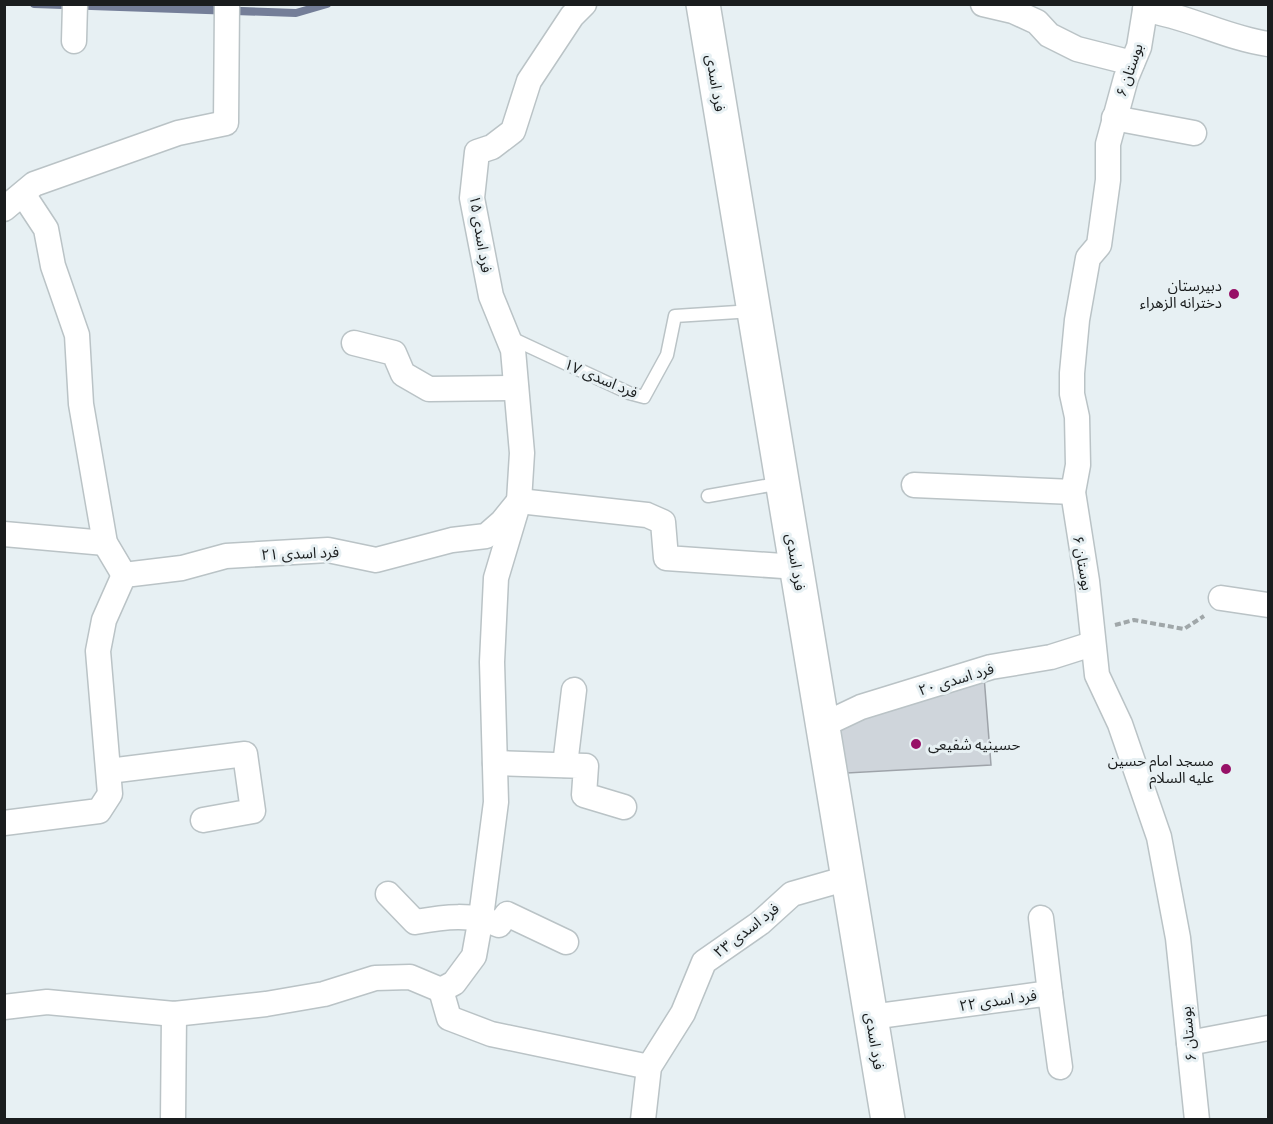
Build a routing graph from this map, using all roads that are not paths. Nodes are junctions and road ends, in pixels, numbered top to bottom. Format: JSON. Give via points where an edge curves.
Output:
{"nodes":[{"id":1,"x":75,"y":4,"type":"edge"},
{"id":2,"x":227,"y":4,"type":"edge"},
{"id":3,"x":584,"y":4,"type":"edge"},
{"id":4,"x":703,"y":4,"type":"edge"},
{"id":5,"x":982,"y":4,"type":"edge"},
{"id":6,"x":1146,"y":7,"type":"edge"},
{"id":7,"x":74,"y":42,"type":"dead end"},
{"id":8,"x":1269,"y":44,"type":"edge"},
{"id":9,"x":1132,"y":63,"type":"junction"},
{"id":10,"x":1114,"y":118,"type":"junction"},
{"id":11,"x":1194,"y":132,"type":"dead end"},
{"id":12,"x":23,"y":194,"type":"junction"},
{"id":13,"x":4,"y":209,"type":"edge"},
{"id":14,"x":754,"y":310,"type":"junction"},
{"id":15,"x":507,"y":336,"type":"junction"},
{"id":16,"x":354,"y":343,"type":"dead end"},
{"id":17,"x":516,"y":388,"type":"junction"},
{"id":18,"x":783,"y":483,"type":"junction"},
{"id":19,"x":914,"y":486,"type":"dead end"},
{"id":20,"x":1073,"y":492,"type":"junction"},
{"id":21,"x":708,"y":496,"type":"dead end"},
{"id":22,"x":519,"y":501,"type":"junction"},
{"id":23,"x":4,"y":534,"type":"edge"},
{"id":24,"x":105,"y":543,"type":"junction"},
{"id":25,"x":796,"y":567,"type":"junction"},
{"id":26,"x":124,"y":575,"type":"junction"},
{"id":27,"x":1221,"y":598,"type":"road end"},
{"id":28,"x":1269,"y":604,"type":"edge"},
{"id":29,"x":1092,"y":644,"type":"junction"},
{"id":30,"x":574,"y":690,"type":"dead end"},
{"id":31,"x":823,"y":724,"type":"junction"},
{"id":32,"x":495,"y":764,"type":"junction"},
{"id":33,"x":565,"y":765,"type":"junction"},
{"id":34,"x":109,"y":771,"type":"junction"},
{"id":35,"x":624,"y":807,"type":"dead end"},
{"id":36,"x":203,"y":820,"type":"dead end"},
{"id":37,"x":4,"y":823,"type":"edge"},
{"id":38,"x":848,"y":878,"type":"junction"},
{"id":39,"x":388,"y":894,"type":"dead end"},
{"id":40,"x":481,"y":917,"type":"junction"},
{"id":41,"x":1041,"y":918,"type":"dead end"},
{"id":42,"x":566,"y":942,"type":"dead end"},
{"id":43,"x":441,"y":990,"type":"junction"},
{"id":44,"x":1050,"y":993,"type":"junction"},
{"id":45,"x":4,"y":1007,"type":"edge"},
{"id":46,"x":174,"y":1014,"type":"junction"},
{"id":47,"x":871,"y":1017,"type":"junction"},
{"id":48,"x":1269,"y":1028,"type":"edge"},
{"id":49,"x":1189,"y":1043,"type":"junction"},
{"id":50,"x":649,"y":1067,"type":"junction"},
{"id":51,"x":1060,"y":1067,"type":"dead end"},
{"id":52,"x":173,"y":1119,"type":"edge"},
{"id":53,"x":643,"y":1119,"type":"edge"},
{"id":54,"x":888,"y":1119,"type":"edge"},
{"id":55,"x":1197,"y":1119,"type":"edge"}],
"edges":[{"from":1,"to":7,"type":"street"},
{"from":2,"to":12,"type":"street","via":[[226,123],[178,133],[34,184]]},
{"from":3,"to":15,"type":"street","name":"فرد اسدی ۱۵","via":[[529,81],[513,130],[492,147],[477,152],[472,198],[491,296]]},
{"from":4,"to":14,"type":"main road","name":"فرد اسدی"},
{"from":5,"to":9,"type":"street","via":[[1037,22],[1049,35],[1077,49]]},
{"from":6,"to":8,"type":"street"},
{"from":6,"to":9,"type":"street","name":"بوستان ۶"},
{"from":9,"to":10,"type":"street","name":"بوستان ۶"},
{"from":10,"to":11,"type":"street"},
{"from":10,"to":20,"type":"street","name":"بوستان ۶","via":[[1099,244],[1088,258],[1073,354],[1078,465]]},
{"from":12,"to":13,"type":"street"},
{"from":12,"to":24,"type":"street","via":[[46,228],[53,266],[77,335],[81,404]]},
{"from":14,"to":15,"type":"lane","name":"فرد اسدی ۱۷","via":[[675,316],[668,355],[644,397]]},
{"from":14,"to":18,"type":"main road","name":"فرد اسدی"},
{"from":15,"to":17,"type":"street","name":"فرد اسدی ۱۵","via":[[513,350]]},
{"from":16,"to":17,"type":"street","via":[[394,353],[403,374],[429,389]]},
{"from":17,"to":22,"type":"street","name":"فرد اسدی ۱۵","via":[[522,453]]},
{"from":18,"to":21,"type":"lane"},
{"from":18,"to":25,"type":"main road","name":"فرد اسدی"},
{"from":19,"to":20,"type":"street"},
{"from":20,"to":29,"type":"street","name":"بوستان ۶"},
{"from":22,"to":25,"type":"street","via":[[647,515],[663,522],[666,558]]},
{"from":22,"to":26,"type":"street","name":"فرد اسدی ۲۱","via":[[486,536],[453,540],[376,560],[328,550],[226,556],[182,568]]},
{"from":22,"to":32,"type":"street","name":"فرد اسدی ۱۵","via":[[496,578],[492,662]]},
{"from":23,"to":24,"type":"street"},
{"from":24,"to":26,"type":"street"},
{"from":25,"to":31,"type":"main road","name":"فرد اسدی"},
{"from":26,"to":34,"type":"street","via":[[104,620],[98,651]]},
{"from":27,"to":28,"type":"street"},
{"from":29,"to":31,"type":"street","name":"فرد اسدی ۲۰","via":[[1052,657],[991,667],[861,707]]},
{"from":29,"to":49,"type":"street","name":"بوستان ۶","via":[[1096,675],[1120,724],[1159,837],[1178,938]]},
{"from":30,"to":33,"type":"street"},
{"from":31,"to":38,"type":"main road","name":"فرد اسدی"},
{"from":32,"to":33,"type":"street"},
{"from":32,"to":40,"type":"street","name":"فرد اسدی ۱۵","via":[[496,802]]},
{"from":33,"to":35,"type":"street","via":[[586,766],[584,795]]},
{"from":34,"to":36,"type":"street","via":[[244,754],[253,811]]},
{"from":34,"to":37,"type":"street","via":[[110,794],[99,811]]},
{"from":38,"to":47,"type":"main road","name":"فرد اسدی"},
{"from":38,"to":50,"type":"street","name":"فرد اسدی ۲۳","via":[[792,894],[760,923],[704,962],[683,1013]]},
{"from":39,"to":40,"type":"street","via":[[415,922]]},
{"from":40,"to":42,"type":"street","via":[[499,925],[507,914]]},
{"from":40,"to":43,"type":"street","name":"فرد اسدی ۱۵","via":[[474,956],[454,983]]},
{"from":41,"to":44,"type":"street"},
{"from":43,"to":46,"type":"street","via":[[410,977],[375,978],[324,994]]},
{"from":43,"to":50,"type":"street","via":[[449,1018],[491,1034]]},
{"from":44,"to":47,"type":"street","name":"فرد اسدی ۲۲"},
{"from":44,"to":51,"type":"street","name":"فرد اسدی ۲۲"},
{"from":45,"to":46,"type":"street","via":[[48,1002]]},
{"from":46,"to":52,"type":"street"},
{"from":47,"to":54,"type":"main road","name":"فرد اسدی"},
{"from":48,"to":49,"type":"street"},
{"from":49,"to":55,"type":"street","name":"بوستان ۶"},
{"from":50,"to":53,"type":"street","name":"فرد اسدی ۲۳"}]}
